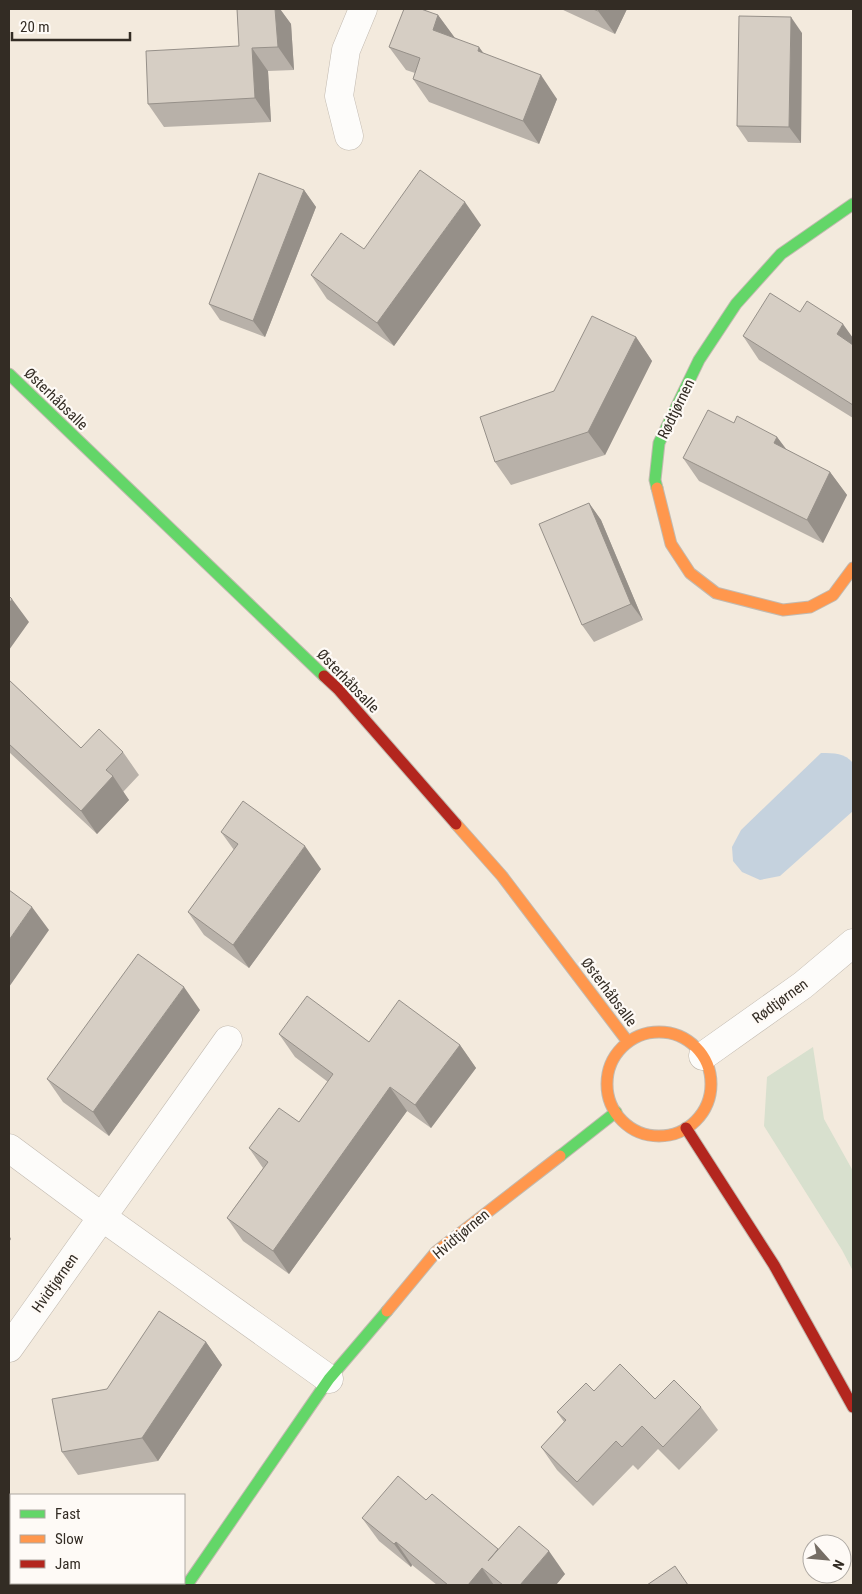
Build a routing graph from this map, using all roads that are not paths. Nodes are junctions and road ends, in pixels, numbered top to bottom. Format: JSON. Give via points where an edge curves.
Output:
{"nodes":[{"id":1,"x":363,"y":9,"type":"edge"},
{"id":2,"x":349,"y":136,"type":"dead end"},
{"id":3,"x":853,"y":204,"type":"edge"},
{"id":4,"x":9,"y":374,"type":"edge"},
{"id":5,"x":853,"y":568,"type":"edge"},
{"id":6,"x":853,"y":943,"type":"edge"},
{"id":7,"x":228,"y":1040,"type":"dead end"},
{"id":8,"x":628,"y":1042,"type":"junction"},
{"id":9,"x":704,"y":1056,"type":"junction"},
{"id":10,"x":616,"y":1112,"type":"junction"},
{"id":11,"x":686,"y":1128,"type":"junction"},
{"id":12,"x":9,"y":1148,"type":"edge"},
{"id":13,"x":102,"y":1217,"type":"junction"},
{"id":14,"x":9,"y":1348,"type":"edge"},
{"id":15,"x":329,"y":1379,"type":"junction"},
{"id":16,"x":853,"y":1407,"type":"edge"},
{"id":17,"x":187,"y":1585,"type":"edge"}],
"edges":[{"from":1,"to":2,"type":"street","via":[[346,50],[339,96]]},
{"from":3,"to":5,"type":"street","name":"Rødtjørnen","via":[[781,254],[736,304],[700,360],[659,443],[655,480],[671,544],[690,574],[716,593],[783,610],[810,607],[833,595]]},
{"from":4,"to":8,"type":"street","name":"Østerhåbsalle","via":[[338,689],[502,876]]},
{"from":6,"to":9,"type":"street","name":"Rødtjørnen"},
{"from":7,"to":13,"type":"street","name":"Hvidtjørnen"},
{"from":8,"to":9,"type":"street","via":[[657,1032],[673,1033],[690,1042]]},
{"from":8,"to":10,"type":"street","via":[[616,1053],[607,1084],[610,1103]]},
{"from":9,"to":11,"type":"street","via":[[710,1074],[711,1093],[704,1111]]},
{"from":10,"to":11,"type":"street","via":[[636,1131],[654,1136],[674,1134]]},
{"from":10,"to":15,"type":"street","name":"Hvidtjørnen","via":[[436,1252]]},
{"from":11,"to":16,"type":"street","via":[[774,1265]]},
{"from":12,"to":13,"type":"street"},
{"from":13,"to":14,"type":"street","name":"Hvidtjørnen"},
{"from":13,"to":15,"type":"street"},
{"from":15,"to":17,"type":"street","name":"Hvidtjørnen"}]}
